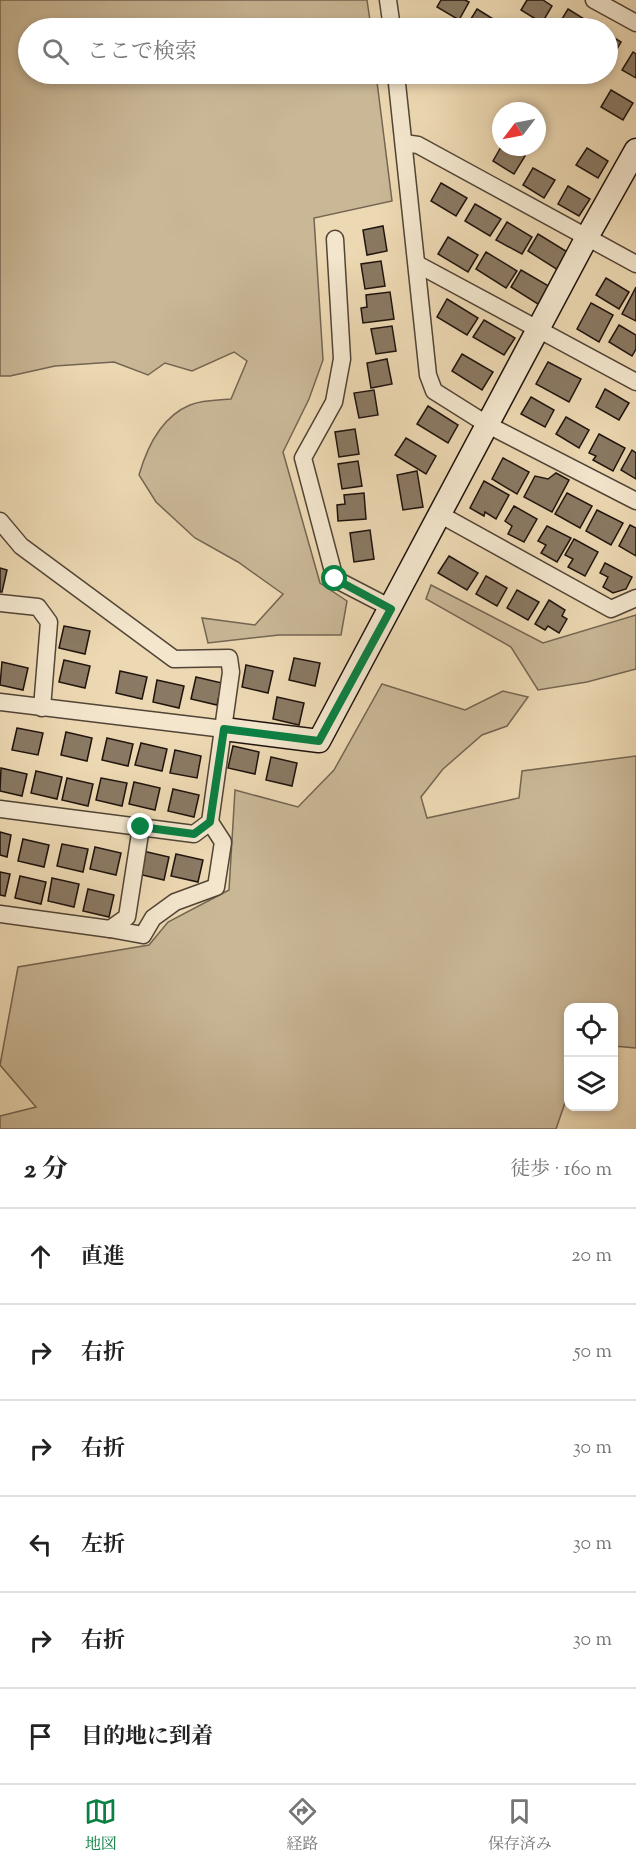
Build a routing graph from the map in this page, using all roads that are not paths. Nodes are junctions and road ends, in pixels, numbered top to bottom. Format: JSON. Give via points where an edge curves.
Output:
{"nodes":[{"id":1,"x":388,"y":0,"type":"edge"},
{"id":2,"x":594,"y":0,"type":"edge"},
{"id":3,"x":391,"y":18,"type":"edge"},
{"id":4,"x":636,"y":23,"type":"edge"},
{"id":5,"x":397,"y":84,"type":"edge"},
{"id":6,"x":404,"y":143,"type":"junction"},
{"id":7,"x":636,"y":150,"type":"edge"},
{"id":8,"x":587,"y":237,"type":"junction"},
{"id":9,"x":335,"y":239,"type":"dead end"},
{"id":10,"x":417,"y":264,"type":"junction"},
{"id":11,"x":636,"y":264,"type":"edge"},
{"id":12,"x":539,"y":329,"type":"junction"},
{"id":13,"x":636,"y":382,"type":"edge"},
{"id":14,"x":488,"y":425,"type":"junction"},
{"id":15,"x":636,"y":501,"type":"edge"},
{"id":16,"x":441,"y":515,"type":"junction"},
{"id":17,"x":0,"y":521,"type":"edge"},
{"id":18,"x":636,"y":598,"type":"edge"},
{"id":19,"x":0,"y":603,"type":"edge"},
{"id":20,"x":391,"y":609,"type":"junction"},
{"id":21,"x":0,"y":702,"type":"edge"},
{"id":22,"x":42,"y":708,"type":"junction"},
{"id":23,"x":224,"y":729,"type":"junction"},
{"id":24,"x":0,"y":809,"type":"edge"},
{"id":25,"x":210,"y":822,"type":"junction"},
{"id":26,"x":141,"y":827,"type":"junction"},
{"id":27,"x":0,"y":914,"type":"edge"},
{"id":28,"x":110,"y":929,"type":"junction"}],
"edges":[{"from":1,"to":3,"type":"street"},
{"from":2,"to":4,"type":"street"},
{"from":5,"to":6,"type":"street"},
{"from":6,"to":8,"type":"street","via":[[418,145]]},
{"from":6,"to":10,"type":"street"},
{"from":7,"to":8,"type":"street"},
{"from":8,"to":11,"type":"street"},
{"from":8,"to":12,"type":"street"},
{"from":9,"to":20,"type":"street","via":[[342,359],[334,402],[303,458],[335,579]]},
{"from":10,"to":12,"type":"street"},
{"from":10,"to":14,"type":"street","via":[[428,375],[434,391]]},
{"from":12,"to":13,"type":"street"},
{"from":12,"to":14,"type":"street"},
{"from":14,"to":15,"type":"street"},
{"from":14,"to":16,"type":"street"},
{"from":16,"to":18,"type":"street","via":[[611,609]]},
{"from":16,"to":20,"type":"street"},
{"from":17,"to":23,"type":"street","via":[[21,546],[174,659],[229,658]]},
{"from":19,"to":22,"type":"street","via":[[38,608],[49,622]]},
{"from":20,"to":23,"type":"street","via":[[319,741]]},
{"from":21,"to":22,"type":"street"},
{"from":22,"to":23,"type":"street"},
{"from":23,"to":25,"type":"street"},
{"from":24,"to":26,"type":"street"},
{"from":25,"to":26,"type":"street","via":[[194,834]]},
{"from":25,"to":28,"type":"street","via":[[223,842],[216,886],[175,902],[153,918],[144,935]]},
{"from":26,"to":28,"type":"street","via":[[128,917]]},
{"from":27,"to":28,"type":"street"}]}
